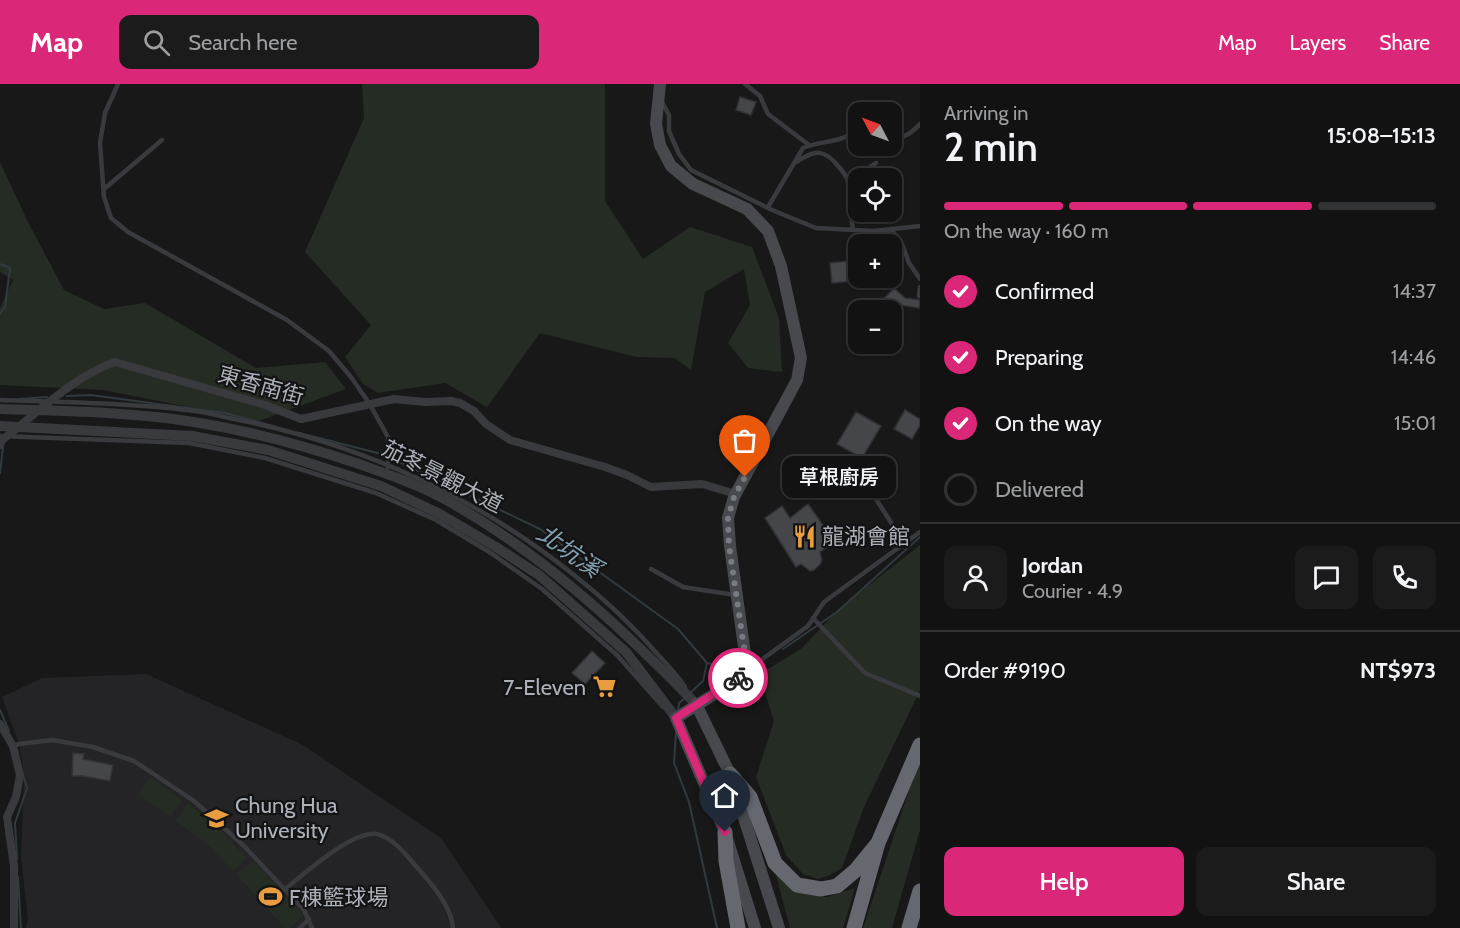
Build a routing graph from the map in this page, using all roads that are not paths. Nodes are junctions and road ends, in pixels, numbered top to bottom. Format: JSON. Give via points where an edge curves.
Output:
{"nodes":[{"id":1,"x":118,"y":84,"type":"edge"},
{"id":2,"x":660,"y":84,"type":"edge"},
{"id":3,"x":745,"y":84,"type":"edge"},
{"id":4,"x":658,"y":97,"type":"junction"},
{"id":5,"x":920,"y":124,"type":"edge"},
{"id":6,"x":848,"y":136,"type":"edge"},
{"id":7,"x":902,"y":137,"type":"edge"},
{"id":8,"x":162,"y":140,"type":"dead end"},
{"id":9,"x":809,"y":146,"type":"junction"},
{"id":10,"x":876,"y":163,"type":"dead end"},
{"id":11,"x":793,"y":165,"type":"junction"},
{"id":12,"x":869,"y":168,"type":"edge"},
{"id":13,"x":848,"y":182,"type":"edge"},
{"id":14,"x":104,"y":189,"type":"junction"},
{"id":15,"x":768,"y":207,"type":"junction"},
{"id":16,"x":852,"y":222,"type":"edge"},
{"id":17,"x":920,"y":226,"type":"edge"},
{"id":18,"x":891,"y":229,"type":"junction"},
{"id":19,"x":853,"y":230,"type":"junction"},
{"id":20,"x":920,"y":279,"type":"edge"},
{"id":21,"x":920,"y":287,"type":"edge"},
{"id":22,"x":919,"y":296,"type":"edge"},
{"id":23,"x":0,"y":400,"type":"edge"},
{"id":24,"x":369,"y":403,"type":"junction"},
{"id":25,"x":108,"y":408,"type":"junction"},
{"id":26,"x":0,"y":409,"type":"edge"},
{"id":27,"x":0,"y":426,"type":"edge"},
{"id":28,"x":106,"y":435,"type":"junction"},
{"id":29,"x":0,"y":436,"type":"edge"},
{"id":30,"x":237,"y":444,"type":"junction"},
{"id":31,"x":0,"y":446,"type":"edge"},
{"id":32,"x":265,"y":458,"type":"junction"},
{"id":33,"x":388,"y":470,"type":"junction"},
{"id":34,"x":847,"y":470,"type":"dead end"},
{"id":35,"x":379,"y":489,"type":"junction"},
{"id":36,"x":736,"y":494,"type":"junction"},
{"id":37,"x":477,"y":509,"type":"junction"},
{"id":38,"x":920,"y":532,"type":"edge"},
{"id":39,"x":512,"y":541,"type":"junction"},
{"id":40,"x":905,"y":544,"type":"junction"},
{"id":41,"x":651,"y":569,"type":"dead end"},
{"id":42,"x":738,"y":596,"type":"junction"},
{"id":43,"x":573,"y":604,"type":"junction"},
{"id":44,"x":813,"y":618,"type":"junction"},
{"id":45,"x":617,"y":655,"type":"junction"},
{"id":46,"x":742,"y":673,"type":"junction"},
{"id":47,"x":920,"y":696,"type":"edge"},
{"id":48,"x":696,"y":704,"type":"junction"},
{"id":49,"x":676,"y":718,"type":"junction"},
{"id":50,"x":0,"y":724,"type":"edge"},
{"id":51,"x":920,"y":745,"type":"edge"},
{"id":52,"x":13,"y":746,"type":"junction"},
{"id":53,"x":730,"y":774,"type":"junction"},
{"id":54,"x":725,"y":832,"type":"junction"},
{"id":55,"x":878,"y":843,"type":"junction"},
{"id":56,"x":284,"y":890,"type":"junction"},
{"id":57,"x":920,"y":891,"type":"edge"},
{"id":58,"x":309,"y":919,"type":"junction"},
{"id":59,"x":14,"y":928,"type":"edge"},
{"id":60,"x":300,"y":928,"type":"edge"},
{"id":61,"x":312,"y":928,"type":"edge"},
{"id":62,"x":453,"y":928,"type":"edge"},
{"id":63,"x":738,"y":928,"type":"edge"},
{"id":64,"x":755,"y":928,"type":"edge"},
{"id":65,"x":779,"y":928,"type":"edge"},
{"id":66,"x":854,"y":928,"type":"edge"},
{"id":67,"x":909,"y":928,"type":"edge"}],
"edges":[{"from":1,"to":14,"type":"lane","via":[[105,113],[100,143]]},
{"from":2,"to":4,"type":"main road"},
{"from":3,"to":9,"type":"lane","via":[[760,96],[768,114]]},
{"from":4,"to":15,"type":"lane","via":[[669,115],[669,131],[679,154],[691,170]]},
{"from":4,"to":36,"type":"main road","via":[[656,124],[660,145],[671,166],[693,184],[747,209],[768,231],[790,300],[801,358],[797,380]]},
{"from":5,"to":7,"type":"lane"},
{"from":6,"to":9,"type":"lane"},
{"from":8,"to":14,"type":"lane"},
{"from":9,"to":11,"type":"lane","via":[[799,153]]},
{"from":10,"to":12,"type":"lane"},
{"from":11,"to":13,"type":"lane","via":[[809,154],[825,154]]},
{"from":11,"to":15,"type":"lane"},
{"from":14,"to":24,"type":"lane","via":[[111,218],[128,232],[287,320],[329,351]]},
{"from":15,"to":19,"type":"lane","via":[[816,228]]},
{"from":16,"to":19,"type":"lane"},
{"from":17,"to":18,"type":"lane"},
{"from":18,"to":19,"type":"lane"},
{"from":18,"to":20,"type":"lane"},
{"from":21,"to":22,"type":"lane"},
{"from":23,"to":25,"type":"lane"},
{"from":24,"to":31,"type":"street","name":"東香南街","via":[[301,419],[115,362],[69,387],[2,440]]},
{"from":24,"to":33,"type":"lane","via":[[388,438]]},
{"from":24,"to":36,"type":"street","name":"東香南街","via":[[394,399],[460,403],[510,440],[604,467],[651,487],[702,484]]},
{"from":25,"to":26,"type":"street"},
{"from":25,"to":33,"type":"street","via":[[280,439]]},
{"from":27,"to":28,"type":"street"},
{"from":28,"to":29,"type":"lane","name":"茄苳景觀大道"},
{"from":28,"to":30,"type":"street","via":[[192,436]]},
{"from":28,"to":32,"type":"lane","name":"茄苳景觀大道","via":[[189,443]]},
{"from":30,"to":32,"type":"lane"},
{"from":30,"to":35,"type":"street","via":[[268,450]]},
{"from":32,"to":35,"type":"lane","name":"茄苳景觀大道"},
{"from":33,"to":37,"type":"lane","name":"茄苳景觀大道","via":[[453,495]]},
{"from":33,"to":39,"type":"street","via":[[447,500]]},
{"from":34,"to":40,"type":"lane","via":[[872,493]]},
{"from":35,"to":43,"type":"street","via":[[440,514],[496,547],[539,575]]},
{"from":35,"to":45,"type":"lane","name":"茄苳景觀大道","via":[[491,553],[542,589]]},
{"from":36,"to":42,"type":"main road","via":[[728,518]]},
{"from":37,"to":39,"type":"lane"},
{"from":37,"to":48,"type":"lane","name":"茄苳景觀大道","via":[[552,557],[591,588],[640,634]]},
{"from":38,"to":40,"type":"lane"},
{"from":39,"to":48,"type":"street","via":[[584,595]]},
{"from":40,"to":44,"type":"lane","via":[[824,602]]},
{"from":41,"to":42,"type":"lane","via":[[682,587]]},
{"from":42,"to":46,"type":"main road","via":[[745,654]]},
{"from":43,"to":45,"type":"lane"},
{"from":43,"to":49,"type":"street","via":[[626,652]]},
{"from":44,"to":46,"type":"lane","via":[[808,626]]},
{"from":44,"to":47,"type":"lane","via":[[866,673]]},
{"from":45,"to":49,"type":"lane","name":"茄苳景觀大道","via":[[655,701]]},
{"from":46,"to":48,"type":"main road"},
{"from":48,"to":49,"type":"main road"},
{"from":48,"to":53,"type":"main road"},
{"from":49,"to":54,"type":"main road"},
{"from":50,"to":52,"type":"street"},
{"from":51,"to":55,"type":"highway"},
{"from":52,"to":56,"type":"lane","via":[[52,740],[93,747],[134,761],[194,801],[244,846]]},
{"from":52,"to":59,"type":"street","via":[[20,775],[7,817],[14,866]]},
{"from":53,"to":55,"type":"highway","via":[[750,797],[775,863],[797,885],[821,889],[837,886]]},
{"from":53,"to":65,"type":"main road"},
{"from":54,"to":63,"type":"highway"},
{"from":54,"to":64,"type":"main road"},
{"from":55,"to":66,"type":"highway"},
{"from":56,"to":58,"type":"lane"},
{"from":56,"to":62,"type":"lane","via":[[329,854],[361,835],[377,834],[392,841],[425,877],[441,897]]},
{"from":57,"to":67,"type":"highway"},
{"from":58,"to":60,"type":"lane"},
{"from":58,"to":61,"type":"lane"}]}
